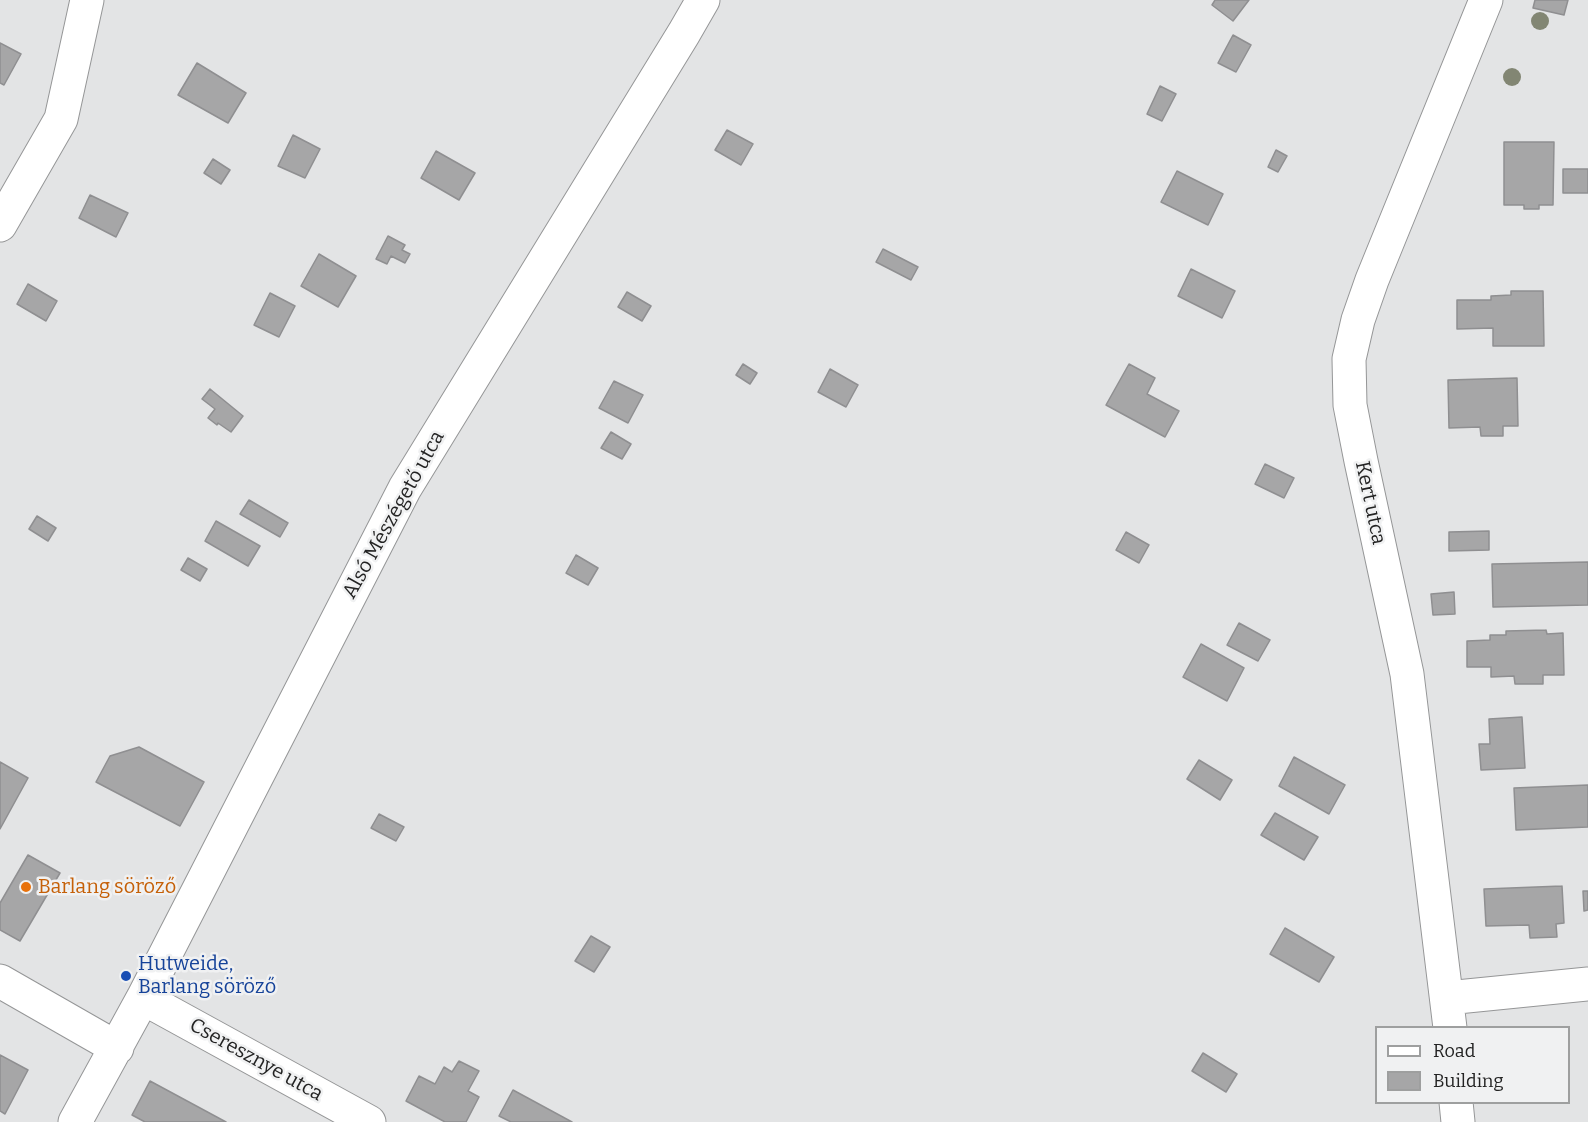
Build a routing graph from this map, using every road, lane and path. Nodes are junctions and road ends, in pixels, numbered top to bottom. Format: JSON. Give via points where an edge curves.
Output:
{"nodes":[{"id":1,"x":87,"y":0,"type":"edge"},
{"id":2,"x":703,"y":0,"type":"edge"},
{"id":3,"x":1486,"y":0,"type":"edge"},
{"id":4,"x":0,"y":225,"type":"edge"},
{"id":5,"x":0,"y":981,"type":"edge"},
{"id":6,"x":1588,"y":984,"type":"edge"},
{"id":7,"x":143,"y":998,"type":"junction"},
{"id":8,"x":1448,"y":1012,"type":"edge"},
{"id":9,"x":117,"y":1048,"type":"junction"},
{"id":10,"x":1456,"y":1104,"type":"edge"},
{"id":11,"x":75,"y":1122,"type":"edge"},
{"id":12,"x":369,"y":1122,"type":"edge"},
{"id":13,"x":1458,"y":1122,"type":"edge"}],
"edges":[{"from":1,"to":4,"type":"street","via":[[61,119]]},
{"from":2,"to":7,"type":"street","name":"Alsó Mészégető utca","via":[[405,488]]},
{"from":3,"to":8,"type":"street","name":"Kert utca","via":[[1372,280],[1349,359],[1350,405],[1407,674]]},
{"from":5,"to":9,"type":"street"},
{"from":6,"to":8,"type":"street"},
{"from":7,"to":9,"type":"street","name":"Alsó Mészégető utca"},
{"from":7,"to":12,"type":"street","name":"Cseresznye utca"},
{"from":9,"to":11,"type":"street","name":"Alsó Mészégető utca"},
{"from":10,"to":13,"type":"street"}]}
